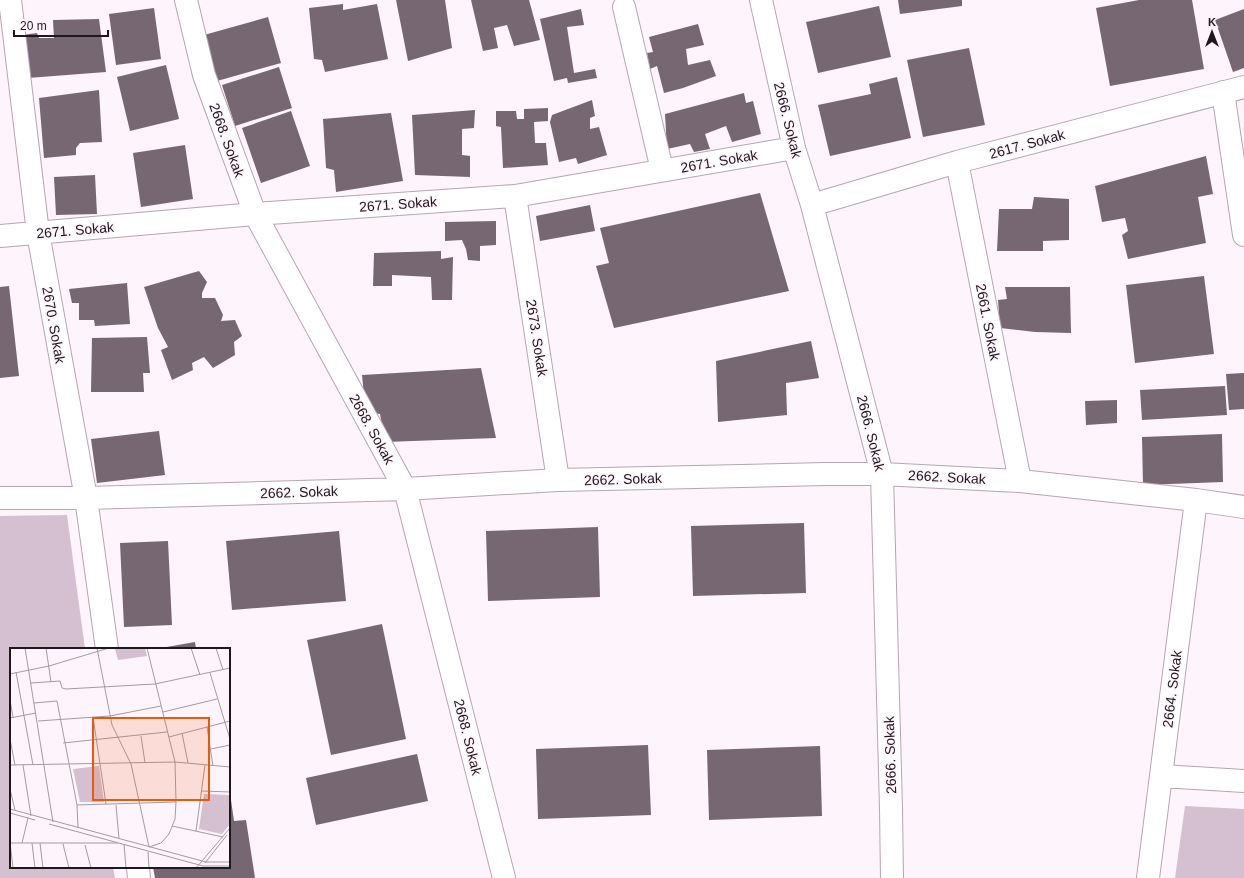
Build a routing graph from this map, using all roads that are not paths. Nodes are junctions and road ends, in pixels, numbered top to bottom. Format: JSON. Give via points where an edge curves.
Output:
{"nodes":[{"id":1,"x":10,"y":0,"type":"edge"},
{"id":2,"x":186,"y":0,"type":"edge"},
{"id":3,"x":761,"y":0,"type":"edge"},
{"id":4,"x":624,"y":7,"type":"dead end"},
{"id":5,"x":1244,"y":87,"type":"edge"},
{"id":6,"x":1223,"y":92,"type":"junction"},
{"id":7,"x":794,"y":148,"type":"junction"},
{"id":8,"x":957,"y":162,"type":"junction"},
{"id":9,"x":662,"y":170,"type":"junction"},
{"id":10,"x":515,"y":196,"type":"junction"},
{"id":11,"x":812,"y":205,"type":"junction"},
{"id":12,"x":255,"y":214,"type":"junction"},
{"id":13,"x":38,"y":233,"type":"junction"},
{"id":14,"x":1244,"y":234,"type":"edge"},
{"id":15,"x":0,"y":236,"type":"edge"},
{"id":16,"x":882,"y":474,"type":"junction"},
{"id":17,"x":558,"y":480,"type":"junction"},
{"id":18,"x":1020,"y":481,"type":"junction"},
{"id":19,"x":405,"y":489,"type":"junction"},
{"id":20,"x":0,"y":498,"type":"edge"},
{"id":21,"x":86,"y":498,"type":"junction"},
{"id":22,"x":1196,"y":500,"type":"junction"},
{"id":23,"x":1244,"y":507,"type":"edge"},
{"id":24,"x":107,"y":648,"type":"edge"},
{"id":25,"x":1162,"y":776,"type":"junction"},
{"id":26,"x":1244,"y":780,"type":"edge"},
{"id":27,"x":138,"y":868,"type":"edge"},
{"id":28,"x":139,"y":878,"type":"edge"},
{"id":29,"x":504,"y":878,"type":"edge"},
{"id":30,"x":892,"y":878,"type":"edge"},
{"id":31,"x":1148,"y":878,"type":"edge"}],
"edges":[{"from":1,"to":13,"type":"street","name":"2670. Sokak"},
{"from":2,"to":12,"type":"street","name":"2668. Sokak","via":[[204,75]]},
{"from":3,"to":7,"type":"street","name":"2666. Sokak"},
{"from":4,"to":9,"type":"street"},
{"from":5,"to":6,"type":"street","name":"2617. Sokak"},
{"from":6,"to":8,"type":"street","name":"2617. Sokak"},
{"from":6,"to":14,"type":"street"},
{"from":7,"to":9,"type":"street","name":"2671. Sokak"},
{"from":7,"to":11,"type":"street","name":"2666. Sokak"},
{"from":8,"to":11,"type":"street","name":"2617. Sokak"},
{"from":8,"to":18,"type":"street","name":"2661. Sokak"},
{"from":9,"to":10,"type":"street","name":"2671. Sokak"},
{"from":10,"to":12,"type":"street","name":"2671. Sokak"},
{"from":10,"to":17,"type":"street","name":"2673. Sokak"},
{"from":11,"to":16,"type":"street","name":"2666. Sokak"},
{"from":12,"to":13,"type":"street","name":"2671. Sokak"},
{"from":12,"to":19,"type":"street","name":"2668. Sokak"},
{"from":13,"to":15,"type":"street","name":"2671. Sokak"},
{"from":13,"to":21,"type":"street","name":"2670. Sokak"},
{"from":16,"to":17,"type":"street","name":"2662. Sokak"},
{"from":16,"to":18,"type":"street","name":"2662. Sokak"},
{"from":16,"to":30,"type":"street","name":"2666. Sokak"},
{"from":17,"to":19,"type":"street","name":"2662. Sokak"},
{"from":18,"to":22,"type":"street","name":"2662. Sokak"},
{"from":19,"to":21,"type":"street","name":"2662. Sokak"},
{"from":19,"to":29,"type":"street","name":"2668. Sokak"},
{"from":20,"to":21,"type":"street","name":"2662. Sokak"},
{"from":21,"to":24,"type":"street","name":"2670. Sokak"},
{"from":22,"to":23,"type":"street","name":"2662. Sokak"},
{"from":22,"to":25,"type":"street","name":"2664. Sokak"},
{"from":25,"to":26,"type":"street"},
{"from":25,"to":31,"type":"street","name":"2664. Sokak"},
{"from":27,"to":28,"type":"street"}]}
